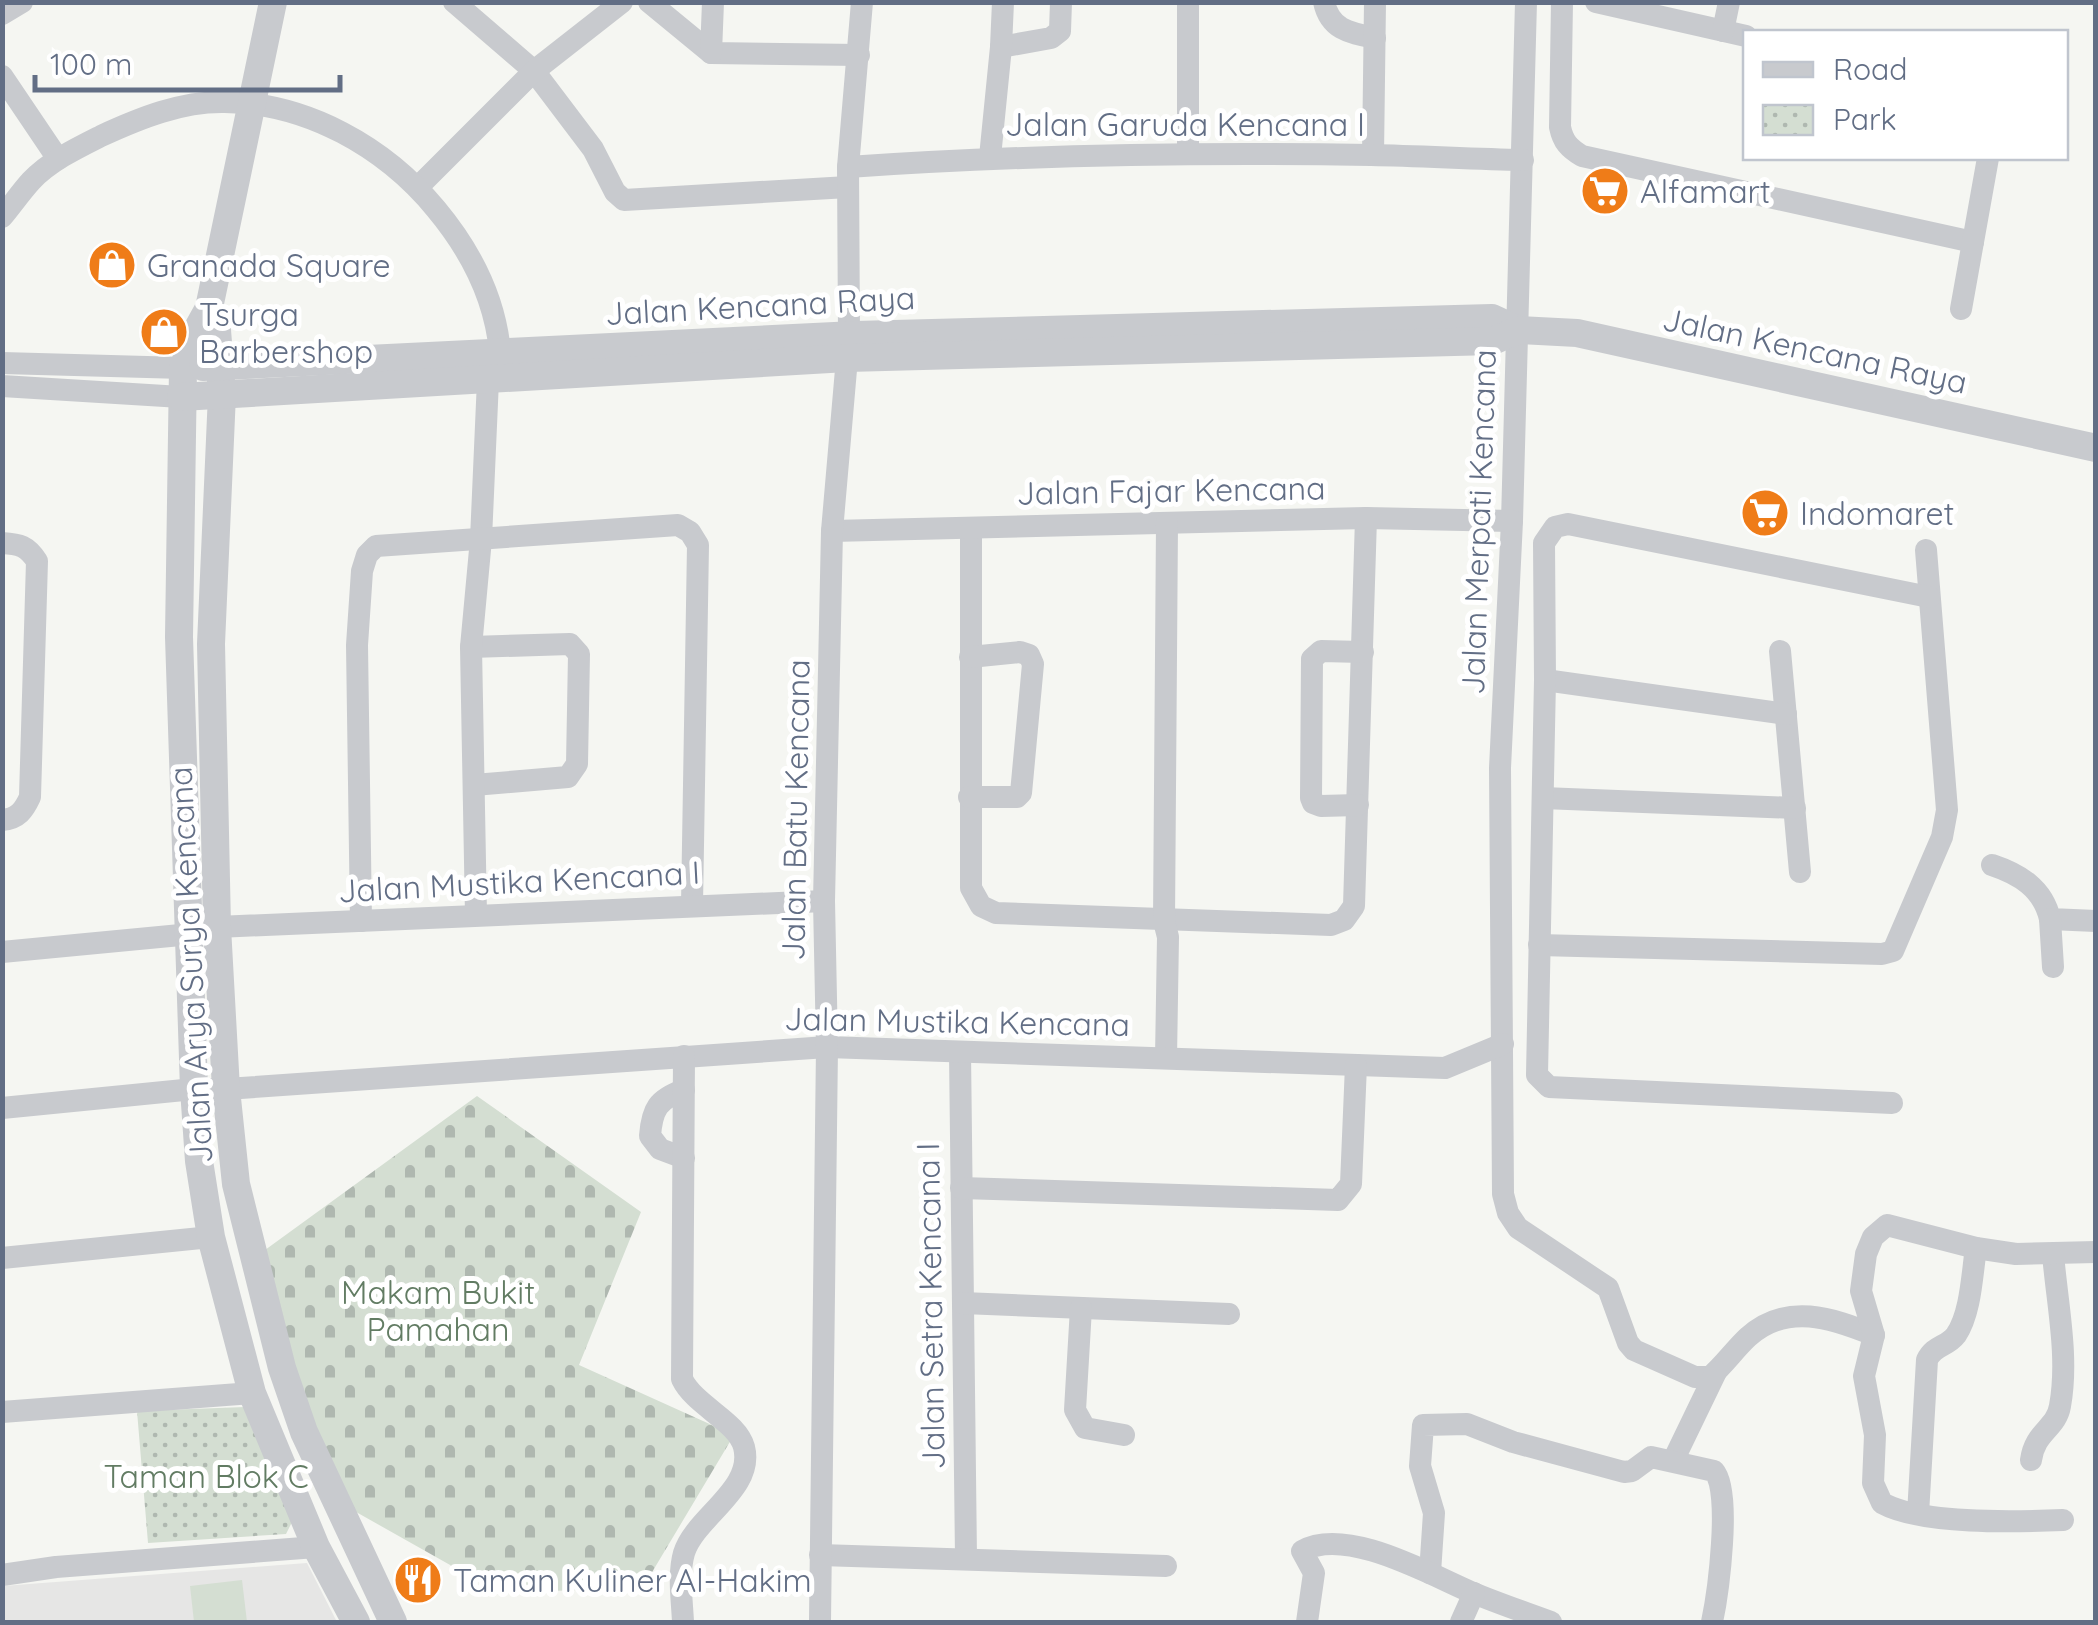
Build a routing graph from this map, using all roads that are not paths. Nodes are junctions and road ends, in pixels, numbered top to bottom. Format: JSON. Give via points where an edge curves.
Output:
{"nodes":[{"id":1,"x":22,"y":2,"type":"edge"},
{"id":2,"x":273,"y":2,"type":"edge"},
{"id":3,"x":454,"y":2,"type":"edge"},
{"id":4,"x":622,"y":2,"type":"edge"},
{"id":5,"x":649,"y":2,"type":"edge"},
{"id":6,"x":713,"y":2,"type":"edge"},
{"id":7,"x":862,"y":2,"type":"edge"},
{"id":8,"x":1002,"y":2,"type":"edge"},
{"id":9,"x":1061,"y":2,"type":"edge"},
{"id":10,"x":1188,"y":2,"type":"edge"},
{"id":11,"x":1324,"y":2,"type":"edge"},
{"id":12,"x":1375,"y":2,"type":"edge"},
{"id":13,"x":1526,"y":2,"type":"edge"},
{"id":14,"x":1562,"y":2,"type":"edge"},
{"id":15,"x":1596,"y":2,"type":"edge"},
{"id":16,"x":1729,"y":2,"type":"edge"},
{"id":17,"x":2,"y":14,"type":"edge"},
{"id":18,"x":1734,"y":34,"type":"edge"},
{"id":19,"x":1374,"y":38,"type":"junction"},
{"id":20,"x":1002,"y":46,"type":"junction"},
{"id":21,"x":711,"y":53,"type":"junction"},
{"id":22,"x":859,"y":55,"type":"junction"},
{"id":23,"x":534,"y":71,"type":"junction"},
{"id":24,"x":2,"y":76,"type":"edge"},
{"id":25,"x":252,"y":104,"type":"junction"},
{"id":26,"x":1188,"y":154,"type":"junction"},
{"id":27,"x":1373,"y":155,"type":"junction"},
{"id":28,"x":990,"y":157,"type":"junction"},
{"id":29,"x":58,"y":159,"type":"junction"},
{"id":30,"x":1522,"y":160,"type":"junction"},
{"id":31,"x":1988,"y":160,"type":"edge"},
{"id":32,"x":848,"y":177,"type":"junction"},
{"id":33,"x":418,"y":187,"type":"junction"},
{"id":34,"x":2,"y":217,"type":"edge"},
{"id":35,"x":1973,"y":242,"type":"junction"},
{"id":36,"x":210,"y":308,"type":"junction"},
{"id":37,"x":1961,"y":309,"type":"dead end"},
{"id":38,"x":1518,"y":330,"type":"junction"},
{"id":39,"x":848,"y":346,"type":"junction"},
{"id":40,"x":500,"y":352,"type":"junction"},
{"id":41,"x":2,"y":363,"type":"edge"},
{"id":42,"x":183,"y":368,"type":"junction"},
{"id":43,"x":488,"y":380,"type":"junction"},
{"id":44,"x":222,"y":381,"type":"junction"},
{"id":45,"x":2,"y":386,"type":"edge"},
{"id":46,"x":182,"y":397,"type":"junction"},
{"id":47,"x":2096,"y":448,"type":"edge"},
{"id":48,"x":1366,"y":518,"type":"junction"},
{"id":49,"x":1512,"y":521,"type":"junction"},
{"id":50,"x":1174,"y":523,"type":"junction"},
{"id":51,"x":970,"y":528,"type":"junction"},
{"id":52,"x":832,"y":531,"type":"junction"},
{"id":53,"x":481,"y":539,"type":"junction"},
{"id":54,"x":2,"y":543,"type":"edge"},
{"id":55,"x":1926,"y":550,"type":"dead end"},
{"id":56,"x":1930,"y":597,"type":"junction"},
{"id":57,"x":471,"y":647,"type":"junction"},
{"id":58,"x":1780,"y":651,"type":"dead end"},
{"id":59,"x":1363,"y":652,"type":"junction"},
{"id":60,"x":970,"y":657,"type":"junction"},
{"id":61,"x":1545,"y":680,"type":"junction"},
{"id":62,"x":1503,"y":707,"type":"junction"},
{"id":63,"x":1786,"y":714,"type":"junction"},
{"id":64,"x":1516,"y":740,"type":"junction"},
{"id":65,"x":1543,"y":740,"type":"junction"},
{"id":66,"x":1500,"y":768,"type":"junction"},
{"id":67,"x":474,"y":785,"type":"junction"},
{"id":68,"x":969,"y":797,"type":"junction"},
{"id":69,"x":1543,"y":798,"type":"junction"},
{"id":70,"x":1358,"y":805,"type":"junction"},
{"id":71,"x":1795,"y":808,"type":"junction"},
{"id":72,"x":2,"y":820,"type":"edge"},
{"id":73,"x":1992,"y":865,"type":"dead end"},
{"id":74,"x":1800,"y":872,"type":"dead end"},
{"id":75,"x":824,"y":900,"type":"junction"},
{"id":76,"x":692,"y":906,"type":"junction"},
{"id":77,"x":476,"y":915,"type":"junction"},
{"id":78,"x":2050,"y":919,"type":"junction"},
{"id":79,"x":361,"y":921,"type":"junction"},
{"id":80,"x":2096,"y":921,"type":"edge"},
{"id":81,"x":1170,"y":927,"type":"junction"},
{"id":82,"x":204,"y":930,"type":"junction"},
{"id":83,"x":1539,"y":945,"type":"junction"},
{"id":84,"x":2,"y":952,"type":"edge"},
{"id":85,"x":2053,"y":967,"type":"dead end"},
{"id":86,"x":1503,"y":1044,"type":"junction"},
{"id":87,"x":827,"y":1046,"type":"junction"},
{"id":88,"x":960,"y":1052,"type":"junction"},
{"id":89,"x":684,"y":1056,"type":"junction"},
{"id":90,"x":1166,"y":1058,"type":"junction"},
{"id":91,"x":1356,"y":1065,"type":"junction"},
{"id":92,"x":194,"y":1088,"type":"junction"},
{"id":93,"x":226,"y":1089,"type":"junction"},
{"id":94,"x":684,"y":1090,"type":"junction"},
{"id":95,"x":1892,"y":1103,"type":"dead end"},
{"id":96,"x":2,"y":1108,"type":"edge"},
{"id":97,"x":684,"y":1158,"type":"junction"},
{"id":98,"x":962,"y":1188,"type":"junction"},
{"id":99,"x":211,"y":1237,"type":"junction"},
{"id":100,"x":1976,"y":1248,"type":"junction"},
{"id":101,"x":2096,"y":1252,"type":"edge"},
{"id":102,"x":2053,"y":1254,"type":"junction"},
{"id":103,"x":2,"y":1258,"type":"edge"},
{"id":104,"x":963,"y":1303,"type":"junction"},
{"id":105,"x":1080,"y":1308,"type":"junction"},
{"id":106,"x":1229,"y":1314,"type":"dead end"},
{"id":107,"x":1874,"y":1335,"type":"junction"},
{"id":108,"x":1716,"y":1372,"type":"junction"},
{"id":109,"x":252,"y":1394,"type":"junction"},
{"id":110,"x":2,"y":1412,"type":"edge"},
{"id":111,"x":1124,"y":1436,"type":"dead end"},
{"id":112,"x":2031,"y":1460,"type":"dead end"},
{"id":113,"x":1673,"y":1461,"type":"junction"},
{"id":114,"x":1918,"y":1514,"type":"junction"},
{"id":115,"x":2063,"y":1520,"type":"dead end"},
{"id":116,"x":316,"y":1547,"type":"junction"},
{"id":117,"x":820,"y":1555,"type":"junction"},
{"id":118,"x":966,"y":1558,"type":"junction"},
{"id":119,"x":1166,"y":1566,"type":"dead end"},
{"id":120,"x":1430,"y":1573,"type":"junction"},
{"id":121,"x":2,"y":1575,"type":"edge"},
{"id":122,"x":1474,"y":1593,"type":"junction"},
{"id":123,"x":356,"y":1622,"type":"edge"},
{"id":124,"x":393,"y":1622,"type":"edge"},
{"id":125,"x":683,"y":1622,"type":"edge"},
{"id":126,"x":820,"y":1622,"type":"edge"},
{"id":127,"x":1307,"y":1622,"type":"edge"},
{"id":128,"x":1461,"y":1622,"type":"edge"},
{"id":129,"x":1551,"y":1622,"type":"edge"},
{"id":130,"x":1712,"y":1622,"type":"edge"}],
"edges":[{"from":1,"to":17,"type":"street"},
{"from":2,"to":25,"type":"street"},
{"from":3,"to":23,"type":"street"},
{"from":4,"to":23,"type":"street"},
{"from":5,"to":21,"type":"street"},
{"from":6,"to":21,"type":"street"},
{"from":7,"to":22,"type":"street","name":"Jalan Batu Kencana"},
{"from":8,"to":20,"type":"street"},
{"from":9,"to":20,"type":"street","via":[[1060,31],[1051,38]]},
{"from":10,"to":26,"type":"street"},
{"from":11,"to":19,"type":"street","via":[[1343,31]]},
{"from":12,"to":19,"type":"street"},
{"from":13,"to":30,"type":"street","name":"Jalan Merpati Kencana"},
{"from":14,"to":35,"type":"street","via":[[1560,128],[1571,150]]},
{"from":15,"to":18,"type":"street"},
{"from":16,"to":18,"type":"street"},
{"from":19,"to":27,"type":"street"},
{"from":20,"to":28,"type":"street"},
{"from":21,"to":22,"type":"street"},
{"from":22,"to":32,"type":"street","name":"Jalan Batu Kencana"},
{"from":23,"to":32,"type":"street","name":"Jalan Garuda Kencana I","via":[[624,200]]},
{"from":23,"to":33,"type":"street"},
{"from":24,"to":29,"type":"street"},
{"from":25,"to":29,"type":"street","via":[[184,106],[138,118]]},
{"from":25,"to":33,"type":"street","via":[[336,128]]},
{"from":25,"to":36,"type":"street"},
{"from":26,"to":27,"type":"street","name":"Jalan Garuda Kencana I"},
{"from":26,"to":28,"type":"street","name":"Jalan Garuda Kencana I"},
{"from":27,"to":30,"type":"street","name":"Jalan Garuda Kencana I"},
{"from":28,"to":32,"type":"street","name":"Jalan Garuda Kencana I"},
{"from":29,"to":34,"type":"street"},
{"from":30,"to":38,"type":"street","name":"Jalan Merpati Kencana"},
{"from":31,"to":35,"type":"street"},
{"from":32,"to":39,"type":"street","name":"Jalan Batu Kencana"},
{"from":33,"to":40,"type":"street","via":[[479,272]]},
{"from":35,"to":37,"type":"street"},
{"from":36,"to":42,"type":"street","name":"Jalan Arya Surya Kencana"},
{"from":36,"to":44,"type":"street","name":"Jalan Arya Surya Kencana"},
{"from":38,"to":39,"type":"street","name":"Jalan Kencana Raya","via":[[1494,341]]},
{"from":38,"to":47,"type":"street","name":"Jalan Kencana Raya","via":[[1576,333]]},
{"from":38,"to":49,"type":"street","name":"Jalan Merpati Kencana"},
{"from":39,"to":40,"type":"street","name":"Jalan Kencana Raya"},
{"from":39,"to":43,"type":"street","name":"Jalan Kencana Raya"},
{"from":39,"to":52,"type":"street","name":"Jalan Batu Kencana"},
{"from":40,"to":44,"type":"street","name":"Jalan Kencana Raya"},
{"from":41,"to":42,"type":"street","name":"Jalan Kencana Raya"},
{"from":42,"to":44,"type":"street","name":"Jalan Kencana Raya"},
{"from":42,"to":46,"type":"street","name":"Jalan Arya Surya Kencana"},
{"from":43,"to":44,"type":"street","name":"Jalan Kencana Raya"},
{"from":43,"to":53,"type":"street"},
{"from":44,"to":46,"type":"street","name":"Jalan Kencana Raya"},
{"from":44,"to":82,"type":"street","name":"Jalan Arya Surya Kencana"},
{"from":45,"to":46,"type":"street","name":"Jalan Kencana Raya"},
{"from":46,"to":82,"type":"street","name":"Jalan Arya Surya Kencana","via":[[180,637]]},
{"from":48,"to":49,"type":"street","name":"Jalan Fajar Kencana"},
{"from":48,"to":50,"type":"street","name":"Jalan Fajar Kencana"},
{"from":48,"to":59,"type":"street"},
{"from":49,"to":62,"type":"street","name":"Jalan Merpati Kencana"},
{"from":50,"to":51,"type":"street","name":"Jalan Fajar Kencana"},
{"from":50,"to":81,"type":"street"},
{"from":51,"to":52,"type":"street","name":"Jalan Fajar Kencana"},
{"from":51,"to":60,"type":"street"},
{"from":52,"to":75,"type":"street","name":"Jalan Batu Kencana"},
{"from":53,"to":57,"type":"street"},
{"from":53,"to":76,"type":"street","via":[[678,525],[698,545]]},
{"from":53,"to":79,"type":"street","via":[[376,546],[367,555],[357,646]]},
{"from":54,"to":72,"type":"street","via":[[20,544],[37,561],[30,796],[24,810]]},
{"from":55,"to":56,"type":"street"},
{"from":56,"to":61,"type":"street","via":[[1568,524],[1555,527],[1544,544]]},
{"from":56,"to":83,"type":"street","via":[[1947,810],[1942,837],[1893,950]]},
{"from":57,"to":67,"type":"street"},
{"from":57,"to":67,"type":"street","via":[[570,644],[579,654],[574,773]]},
{"from":58,"to":63,"type":"street"},
{"from":59,"to":70,"type":"street"},
{"from":59,"to":70,"type":"street","via":[[1321,651],[1312,660],[1311,798],[1321,806]]},
{"from":60,"to":68,"type":"street"},
{"from":60,"to":68,"type":"street","via":[[1020,652],[1032,664],[1021,793]]},
{"from":61,"to":63,"type":"street"},
{"from":61,"to":65,"type":"street"},
{"from":62,"to":64,"type":"street","via":[[1516,724]]},
{"from":62,"to":66,"type":"street","name":"Jalan Merpati Kencana"},
{"from":63,"to":71,"type":"street"},
{"from":64,"to":65,"type":"street"},
{"from":64,"to":66,"type":"street","via":[[1514,760]]},
{"from":65,"to":69,"type":"street"},
{"from":66,"to":86,"type":"street","name":"Jalan Merpati Kencana"},
{"from":67,"to":77,"type":"street"},
{"from":68,"to":81,"type":"street","via":[[971,888],[981,906],[996,913]]},
{"from":69,"to":71,"type":"street"},
{"from":69,"to":83,"type":"street"},
{"from":70,"to":81,"type":"street","via":[[1354,906],[1338,924]]},
{"from":71,"to":74,"type":"street"},
{"from":73,"to":78,"type":"street","via":[[2018,874],[2048,906]]},
{"from":75,"to":76,"type":"street","name":"Jalan Mustika Kencana I"},
{"from":75,"to":87,"type":"street","name":"Jalan Batu Kencana"},
{"from":76,"to":77,"type":"street","name":"Jalan Mustika Kencana I"},
{"from":77,"to":79,"type":"street","name":"Jalan Mustika Kencana I"},
{"from":78,"to":80,"type":"street"},
{"from":78,"to":85,"type":"street"},
{"from":79,"to":82,"type":"street","name":"Jalan Mustika Kencana I"},
{"from":81,"to":90,"type":"street"},
{"from":82,"to":84,"type":"street","name":"Jalan Mustika Kencana I"},
{"from":82,"to":92,"type":"street","name":"Jalan Arya Surya Kencana"},
{"from":82,"to":93,"type":"street","name":"Jalan Arya Surya Kencana"},
{"from":83,"to":95,"type":"street","via":[[1538,1074],[1549,1087]]},
{"from":86,"to":91,"type":"street","name":"Jalan Mustika Kencana","via":[[1445,1068]]},
{"from":86,"to":108,"type":"street","name":"Jalan Merpati Kencana","via":[[1508,1213],[1518,1228],[1608,1288],[1628,1343],[1642,1356],[1695,1377]]},
{"from":87,"to":88,"type":"street","name":"Jalan Mustika Kencana"},
{"from":87,"to":89,"type":"street","name":"Jalan Mustika Kencana"},
{"from":87,"to":117,"type":"street","name":"Jalan Batu Kencana"},
{"from":88,"to":90,"type":"street","name":"Jalan Mustika Kencana"},
{"from":88,"to":98,"type":"street","name":"Jalan Setra Kencana I"},
{"from":89,"to":93,"type":"street","name":"Jalan Mustika Kencana"},
{"from":89,"to":94,"type":"street"},
{"from":90,"to":91,"type":"street","name":"Jalan Mustika Kencana"},
{"from":91,"to":98,"type":"street","via":[[1351,1184],[1338,1200]]},
{"from":92,"to":93,"type":"street","name":"Jalan Mustika Kencana"},
{"from":92,"to":96,"type":"street","name":"Jalan Mustika Kencana"},
{"from":92,"to":99,"type":"street","name":"Jalan Arya Surya Kencana"},
{"from":93,"to":124,"type":"street","name":"Jalan Arya Surya Kencana","via":[[236,1184],[282,1368],[319,1466]]},
{"from":94,"to":97,"type":"street"},
{"from":94,"to":97,"type":"street","via":[[662,1098],[651,1114],[650,1136],[660,1149]]},
{"from":97,"to":125,"type":"street","via":[[682,1379],[738,1435],[745,1458],[737,1482],[689,1540]]},
{"from":98,"to":104,"type":"street","name":"Jalan Setra Kencana I"},
{"from":99,"to":103,"type":"street"},
{"from":99,"to":109,"type":"street","name":"Jalan Arya Surya Kencana"},
{"from":100,"to":102,"type":"street"},
{"from":100,"to":107,"type":"street","via":[[1880,1228],[1866,1254],[1861,1291]]},
{"from":100,"to":114,"type":"street","via":[[1962,1323],[1927,1360]]},
{"from":101,"to":102,"type":"street"},
{"from":102,"to":112,"type":"street","via":[[2062,1388],[2056,1419],[2034,1443]]},
{"from":104,"to":105,"type":"street"},
{"from":104,"to":118,"type":"street","name":"Jalan Setra Kencana I"},
{"from":105,"to":106,"type":"street"},
{"from":105,"to":111,"type":"street","via":[[1075,1410],[1084,1428]]},
{"from":107,"to":108,"type":"street","via":[[1830,1317],[1784,1318],[1752,1333]]},
{"from":107,"to":114,"type":"street","via":[[1864,1376],[1875,1435],[1876,1496]]},
{"from":108,"to":113,"type":"street"},
{"from":109,"to":110,"type":"street"},
{"from":109,"to":116,"type":"street","name":"Jalan Arya Surya Kencana"},
{"from":113,"to":120,"type":"street","via":[[1651,1457],[1624,1472],[1467,1424],[1423,1424],[1420,1466],[1434,1514]]},
{"from":113,"to":130,"type":"street","via":[[1719,1476],[1722,1563]]},
{"from":114,"to":115,"type":"street"},
{"from":116,"to":121,"type":"street"},
{"from":116,"to":123,"type":"street","name":"Jalan Arya Surya Kencana"},
{"from":117,"to":118,"type":"street"},
{"from":117,"to":126,"type":"street","name":"Jalan Batu Kencana"},
{"from":118,"to":119,"type":"street"},
{"from":120,"to":122,"type":"street"},
{"from":120,"to":127,"type":"street","via":[[1389,1554],[1309,1547],[1302,1551],[1314,1573]]},
{"from":122,"to":128,"type":"street"},
{"from":122,"to":129,"type":"street"}]}
